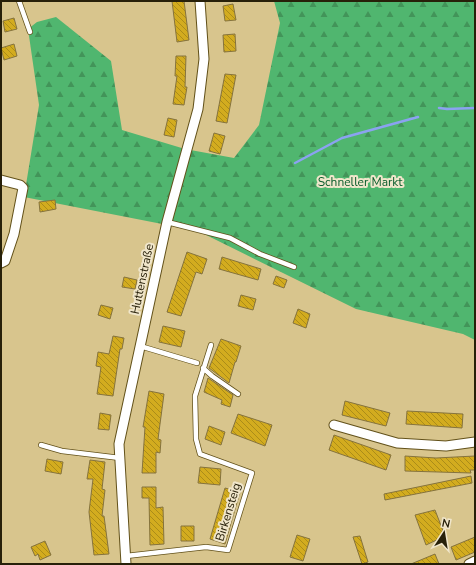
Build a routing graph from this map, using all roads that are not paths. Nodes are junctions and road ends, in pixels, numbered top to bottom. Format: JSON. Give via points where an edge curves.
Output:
{"nodes":[{"id":1,"x":19,"y":1,"type":"edge"},
{"id":2,"x":200,"y":1,"type":"edge"},
{"id":3,"x":30,"y":32,"type":"dead end"},
{"id":4,"x":1,"y":180,"type":"edge"},
{"id":5,"x":167,"y":222,"type":"junction"},
{"id":6,"x":1,"y":263,"type":"edge"},
{"id":7,"x":294,"y":267,"type":"dead end"},
{"id":8,"x":211,"y":345,"type":"dead end"},
{"id":9,"x":140,"y":346,"type":"junction"},
{"id":10,"x":197,"y":363,"type":"dead end"},
{"id":11,"x":203,"y":368,"type":"junction"},
{"id":12,"x":238,"y":394,"type":"dead end"},
{"id":13,"x":334,"y":425,"type":"dead end"},
{"id":14,"x":475,"y":442,"type":"edge"},
{"id":15,"x":41,"y":445,"type":"dead end"},
{"id":16,"x":120,"y":458,"type":"junction"},
{"id":17,"x":126,"y":560,"type":"edge"},
{"id":18,"x":475,"y":562,"type":"edge"},
{"id":19,"x":469,"y":564,"type":"edge"}],
"edges":[{"from":1,"to":3,"type":"lane"},
{"from":2,"to":5,"type":"street","name":"Huttenstraße","via":[[204,59],[198,109]]},
{"from":4,"to":6,"type":"street","via":[[23,188],[14,234],[5,261]]},
{"from":5,"to":7,"type":"lane","via":[[230,238],[260,254]]},
{"from":5,"to":9,"type":"street","name":"Huttenstraße"},
{"from":8,"to":11,"type":"lane","name":"Birkensteig"},
{"from":9,"to":10,"type":"lane"},
{"from":9,"to":16,"type":"street","name":"Huttenstraße","via":[[119,444]]},
{"from":11,"to":12,"type":"lane"},
{"from":11,"to":17,"type":"lane","name":"Birkensteig","via":[[195,396],[196,439],[200,454],[252,473],[228,550],[206,547]]},
{"from":13,"to":14,"type":"street","via":[[398,443],[446,446]]},
{"from":15,"to":16,"type":"lane","via":[[62,451]]},
{"from":16,"to":17,"type":"street","name":"Huttenstraße"},
{"from":18,"to":19,"type":"street"}]}
